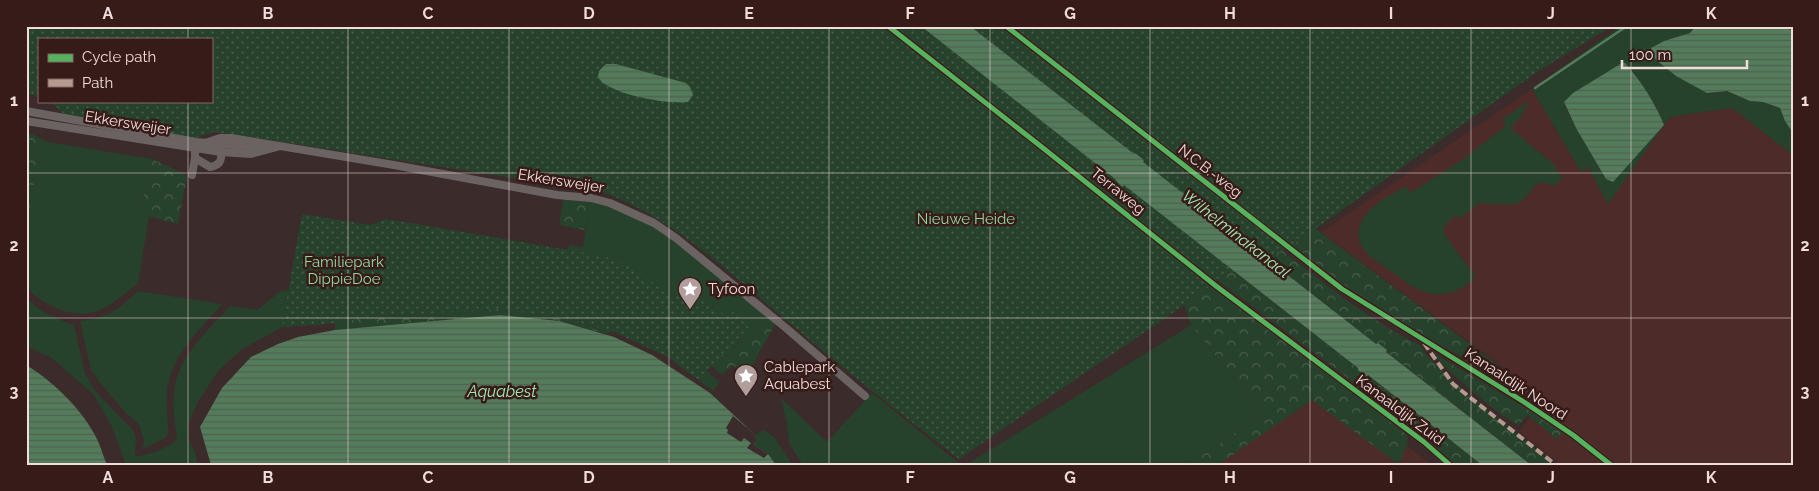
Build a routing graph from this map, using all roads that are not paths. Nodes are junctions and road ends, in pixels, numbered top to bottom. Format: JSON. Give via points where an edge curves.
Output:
{"nodes":[{"id":1,"x":888,"y":26,"type":"edge"},
{"id":2,"x":1006,"y":26,"type":"edge"},
{"id":3,"x":26,"y":111,"type":"edge"},
{"id":4,"x":26,"y":121,"type":"edge"},
{"id":5,"x":205,"y":143,"type":"junction"},
{"id":6,"x":214,"y":143,"type":"junction"},
{"id":7,"x":279,"y":147,"type":"junction"},
{"id":8,"x":195,"y":149,"type":"junction"},
{"id":9,"x":221,"y":152,"type":"junction"},
{"id":10,"x":195,"y":158,"type":"junction"},
{"id":11,"x":192,"y":175,"type":"dead end"},
{"id":12,"x":1403,"y":329,"type":"joint"},
{"id":13,"x":1334,"y":375,"type":"joint"},
{"id":14,"x":865,"y":396,"type":"dead end"},
{"id":15,"x":1450,"y":465,"type":"edge"},
{"id":16,"x":1611,"y":465,"type":"edge"}],
"edges":[{"from":1,"to":13,"type":"street","name":"Terraweg","via":[[1216,286]]},
{"from":2,"to":12,"type":"street","name":"N.C.B.-weg","via":[[1335,284]]},
{"from":3,"to":5,"type":"street","name":"Ekkersweijer"},
{"from":4,"to":8,"type":"street","name":"Ekkersweijer"},
{"from":5,"to":6,"type":"street","name":"Ekkersweijer"},
{"from":5,"to":7,"type":"street","name":"Ekkersweijer","via":[[231,138]]},
{"from":6,"to":7,"type":"street","name":"Ekkersweijer"},
{"from":6,"to":9,"type":"street"},
{"from":7,"to":9,"type":"street","name":"Ekkersweijer","via":[[251,154]]},
{"from":7,"to":14,"type":"street","name":"Ekkersweijer","via":[[610,203],[654,224],[684,244]]},
{"from":8,"to":9,"type":"street","name":"Ekkersweijer"},
{"from":8,"to":10,"type":"street"},
{"from":9,"to":10,"type":"street","via":[[218,165],[210,168]]},
{"from":10,"to":11,"type":"street"},
{"from":12,"to":16,"type":"street","name":"Kanaaldijk Noord","via":[[1524,402]]},
{"from":13,"to":15,"type":"street","name":"Kanaaldijk Zuid"}]}
